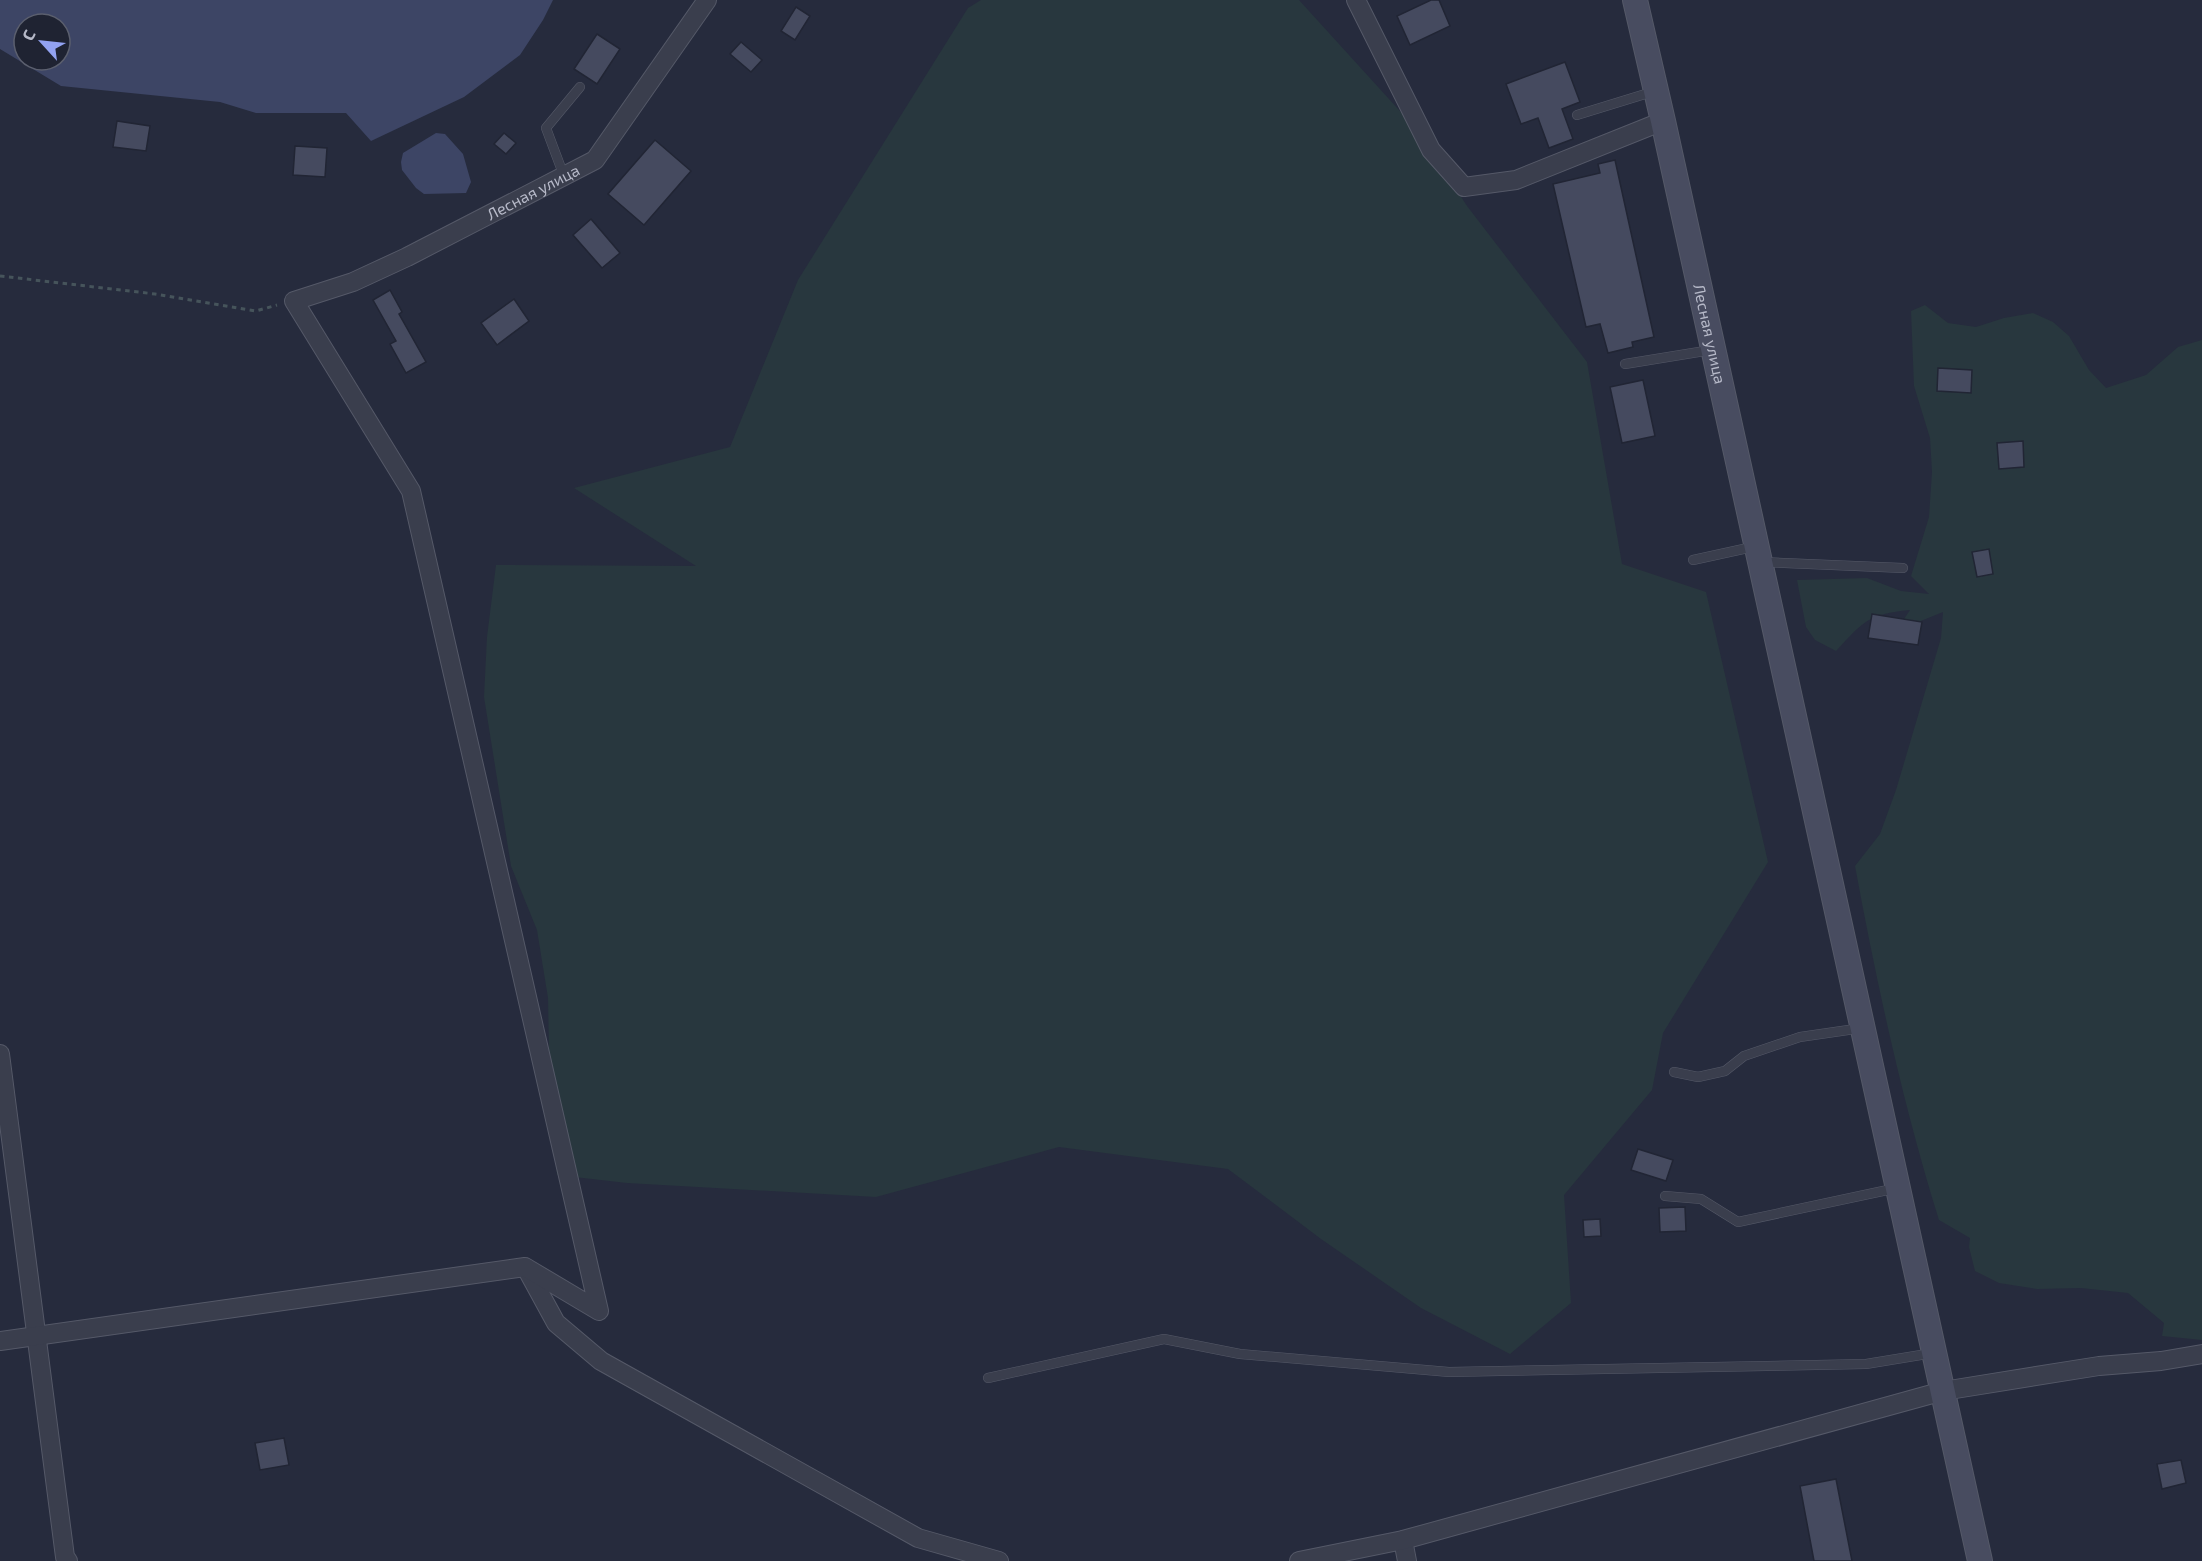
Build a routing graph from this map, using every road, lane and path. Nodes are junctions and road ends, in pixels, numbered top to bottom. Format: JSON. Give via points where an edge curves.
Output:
{"nodes":[{"id":1,"x":706,"y":0,"type":"edge"},
{"id":2,"x":1356,"y":0,"type":"edge"},
{"id":3,"x":1635,"y":0,"type":"edge"},
{"id":4,"x":580,"y":87,"type":"dead end"},
{"id":5,"x":1656,"y":90,"type":"junction"},
{"id":6,"x":1577,"y":115,"type":"dead end"},
{"id":7,"x":1663,"y":121,"type":"junction"},
{"id":8,"x":564,"y":176,"type":"junction"},
{"id":9,"x":0,"y":276,"type":"edge"},
{"id":10,"x":294,"y":301,"type":"junction"},
{"id":11,"x":1714,"y":350,"type":"junction"},
{"id":12,"x":1625,"y":364,"type":"dead end"},
{"id":13,"x":1758,"y":554,"type":"junction"},
{"id":14,"x":1693,"y":560,"type":"dead end"},
{"id":15,"x":1903,"y":568,"type":"dead end"},
{"id":16,"x":1862,"y":1028,"type":"junction"},
{"id":17,"x":0,"y":1054,"type":"edge"},
{"id":18,"x":1674,"y":1072,"type":"dead end"},
{"id":19,"x":1897,"y":1188,"type":"junction"},
{"id":20,"x":1665,"y":1196,"type":"dead end"},
{"id":21,"x":525,"y":1267,"type":"junction"},
{"id":22,"x":38,"y":1336,"type":"junction"},
{"id":23,"x":0,"y":1341,"type":"edge"},
{"id":24,"x":1934,"y":1352,"type":"junction"},
{"id":25,"x":2202,"y":1354,"type":"edge"},
{"id":26,"x":988,"y":1378,"type":"dead end"},
{"id":27,"x":1943,"y":1391,"type":"junction"},
{"id":28,"x":1403,"y":1540,"type":"junction"},
{"id":29,"x":68,"y":1561,"type":"edge"},
{"id":30,"x":999,"y":1561,"type":"edge"},
{"id":31,"x":1299,"y":1561,"type":"edge"},
{"id":32,"x":1407,"y":1561,"type":"edge"},
{"id":33,"x":1980,"y":1561,"type":"edge"}],
"edges":[{"from":1,"to":8,"type":"street","name":"Лесная улица","via":[[595,160]]},
{"from":2,"to":7,"type":"street","via":[[1431,150],[1464,187],[1516,180]]},
{"from":3,"to":5,"type":"street","name":"Лесная улица"},
{"from":4,"to":8,"type":"lane","via":[[546,128]]},
{"from":5,"to":6,"type":"lane"},
{"from":5,"to":7,"type":"street","name":"Лесная улица"},
{"from":7,"to":11,"type":"street","name":"Лесная улица"},
{"from":8,"to":10,"type":"street","name":"Лесная улица","via":[[364,277]]},
{"from":9,"to":10,"type":"path","via":[[155,294],[256,311]]},
{"from":10,"to":21,"type":"street","via":[[411,491],[599,1311]]},
{"from":11,"to":12,"type":"lane"},
{"from":11,"to":13,"type":"street","name":"Лесная улица"},
{"from":13,"to":14,"type":"lane"},
{"from":13,"to":15,"type":"lane"},
{"from":13,"to":16,"type":"street","name":"Лесная улица"},
{"from":16,"to":18,"type":"lane","via":[[1800,1037],[1744,1056],[1725,1071],[1698,1077]]},
{"from":16,"to":19,"type":"street","name":"Лесная улица"},
{"from":17,"to":22,"type":"street"},
{"from":19,"to":20,"type":"lane","via":[[1738,1222],[1701,1199]]},
{"from":19,"to":24,"type":"street","name":"Лесная улица"},
{"from":21,"to":22,"type":"street"},
{"from":21,"to":30,"type":"street","via":[[556,1323],[601,1361],[918,1538]]},
{"from":22,"to":23,"type":"street"},
{"from":22,"to":29,"type":"street"},
{"from":24,"to":26,"type":"lane","via":[[1866,1364],[1449,1372],[1240,1354],[1164,1339]]},
{"from":24,"to":27,"type":"street","name":"Лесная улица"},
{"from":25,"to":27,"type":"street"},
{"from":27,"to":28,"type":"street"},
{"from":27,"to":33,"type":"street","name":"Лесная улица"},
{"from":28,"to":31,"type":"street"},
{"from":28,"to":32,"type":"street"}]}
